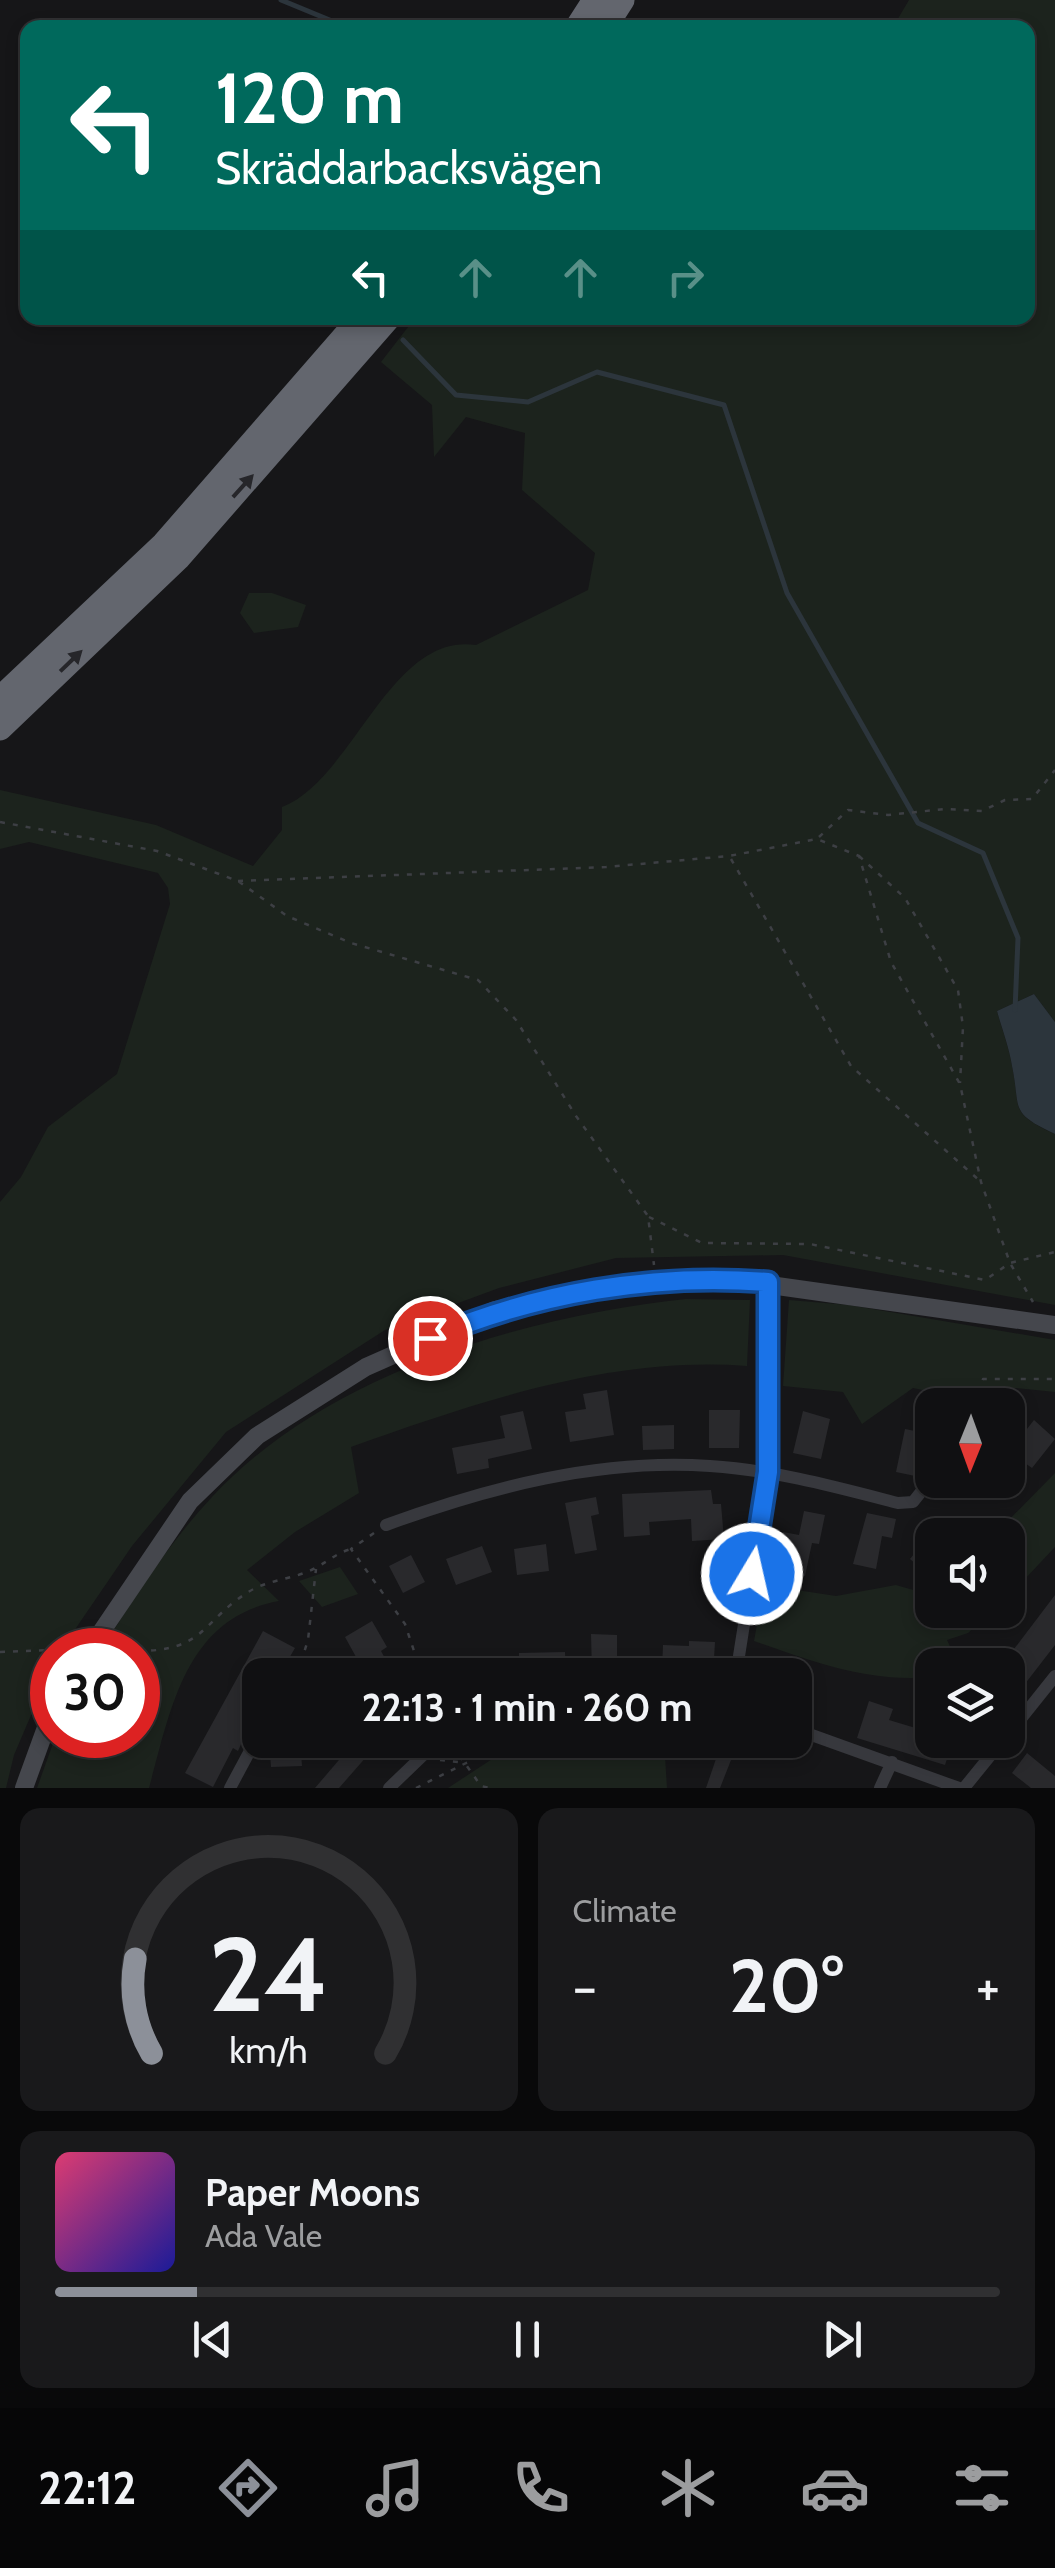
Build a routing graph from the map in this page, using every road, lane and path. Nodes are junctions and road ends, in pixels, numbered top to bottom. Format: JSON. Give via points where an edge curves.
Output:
{"nodes":[{"id":1,"x":355,"y":325,"type":"edge"},
{"id":2,"x":382,"y":325,"type":"edge"},
{"id":3,"x":1,"y":698,"type":"edge"},
{"id":4,"x":0,"y":728,"type":"edge"},
{"id":5,"x":1055,"y":770,"type":"edge"},
{"id":6,"x":0,"y":822,"type":"edge"},
{"id":7,"x":817,"y":840,"type":"junction"},
{"id":8,"x":729,"y":856,"type":"junction"},
{"id":9,"x":859,"y":856,"type":"junction"},
{"id":10,"x":238,"y":881,"type":"junction"},
{"id":11,"x":960,"y":1084,"type":"junction"},
{"id":12,"x":981,"y":1182,"type":"junction"},
{"id":13,"x":648,"y":1216,"type":"junction"},
{"id":14,"x":1055,"y":1252,"type":"edge"},
{"id":15,"x":1010,"y":1263,"type":"junction"},
{"id":16,"x":656,"y":1282,"type":"junction"},
{"id":17,"x":768,"y":1282,"type":"junction"},
{"id":18,"x":1046,"y":1324,"type":"edge"},
{"id":19,"x":1055,"y":1379,"type":"edge"},
{"id":20,"x":980,"y":1388,"type":"edge"},
{"id":21,"x":768,"y":1472,"type":"junction"},
{"id":22,"x":917,"y":1498,"type":"edge"},
{"id":23,"x":386,"y":1525,"type":"joint"},
{"id":24,"x":352,"y":1549,"type":"junction"},
{"id":25,"x":316,"y":1568,"type":"junction"},
{"id":26,"x":104,"y":1628,"type":"edge"},
{"id":27,"x":30,"y":1651,"type":"edge"},
{"id":28,"x":160,"y":1651,"type":"edge"},
{"id":29,"x":0,"y":1652,"type":"edge"},
{"id":30,"x":300,"y":1658,"type":"edge"},
{"id":31,"x":416,"y":1658,"type":"edge"},
{"id":32,"x":739,"y":1658,"type":"edge"},
{"id":33,"x":1055,"y":1676,"type":"edge"},
{"id":34,"x":1025,"y":1713,"type":"edge"},
{"id":35,"x":812,"y":1735,"type":"edge"},
{"id":36,"x":35,"y":1758,"type":"edge"},
{"id":37,"x":246,"y":1758,"type":"edge"},
{"id":38,"x":418,"y":1758,"type":"joint"},
{"id":39,"x":464,"y":1758,"type":"edge"},
{"id":40,"x":480,"y":1758,"type":"edge"},
{"id":41,"x":987,"y":1758,"type":"edge"},
{"id":42,"x":892,"y":1762,"type":"junction"},
{"id":43,"x":469,"y":1764,"type":"junction"},
{"id":44,"x":24,"y":1788,"type":"edge"},
{"id":45,"x":230,"y":1788,"type":"edge"},
{"id":46,"x":389,"y":1788,"type":"edge"},
{"id":47,"x":416,"y":1788,"type":"edge"},
{"id":48,"x":490,"y":1788,"type":"edge"},
{"id":49,"x":880,"y":1788,"type":"edge"},
{"id":50,"x":962,"y":1788,"type":"edge"}],
"edges":[{"from":1,"to":3,"type":"highway","via":[[164,544]]},
{"from":4,"to":2,"type":"highway","one_way":true,"via":[[178,558]]},
{"from":5,"to":7,"type":"path","via":[[1032,799],[1005,800],[982,811],[848,810]]},
{"from":6,"to":10,"type":"path","via":[[158,851]]},
{"from":7,"to":8,"type":"path"},
{"from":7,"to":9,"type":"path"},
{"from":8,"to":10,"type":"path"},
{"from":8,"to":12,"type":"path","via":[[852,1066]]},
{"from":9,"to":11,"type":"path","via":[[891,962]]},
{"from":9,"to":11,"type":"path","via":[[905,898],[958,990],[964,1027]]},
{"from":10,"to":13,"type":"path","via":[[287,916],[351,943],[478,980],[516,1020]]},
{"from":11,"to":12,"type":"path"},
{"from":12,"to":15,"type":"path"},
{"from":13,"to":15,"type":"path","via":[[702,1243],[810,1244],[985,1280]]},
{"from":13,"to":16,"type":"path"},
{"from":14,"to":15,"type":"path"},
{"from":15,"to":18,"type":"path"},
{"from":16,"to":17,"type":"street"},
{"from":16,"to":26,"type":"street","via":[[495,1310],[366,1367],[257,1436],[190,1501]]},
{"from":17,"to":18,"type":"street"},
{"from":17,"to":21,"type":"street"},
{"from":19,"to":20,"type":"path","via":[[983,1379]]},
{"from":21,"to":22,"type":"street","via":[[898,1503]]},
{"from":21,"to":23,"type":"street","via":[[705,1466],[590,1473],[455,1500]]},
{"from":21,"to":32,"type":"street"},
{"from":23,"to":24,"type":"path"},
{"from":24,"to":25,"type":"path"},
{"from":24,"to":31,"type":"path","via":[[405,1624]]},
{"from":25,"to":28,"type":"path","via":[[251,1590],[209,1630]]},
{"from":25,"to":30,"type":"path"},
{"from":27,"to":29,"type":"path"},
{"from":33,"to":34,"type":"street"},
{"from":35,"to":42,"type":"street"},
{"from":36,"to":44,"type":"street"},
{"from":37,"to":45,"type":"street"},
{"from":38,"to":43,"type":"path"},
{"from":38,"to":46,"type":"street"},
{"from":39,"to":43,"type":"path"},
{"from":40,"to":43,"type":"path"},
{"from":41,"to":50,"type":"street"},
{"from":42,"to":49,"type":"street"},
{"from":42,"to":50,"type":"street"},
{"from":43,"to":47,"type":"path"},
{"from":43,"to":48,"type":"path","via":[[481,1786]]}]}
